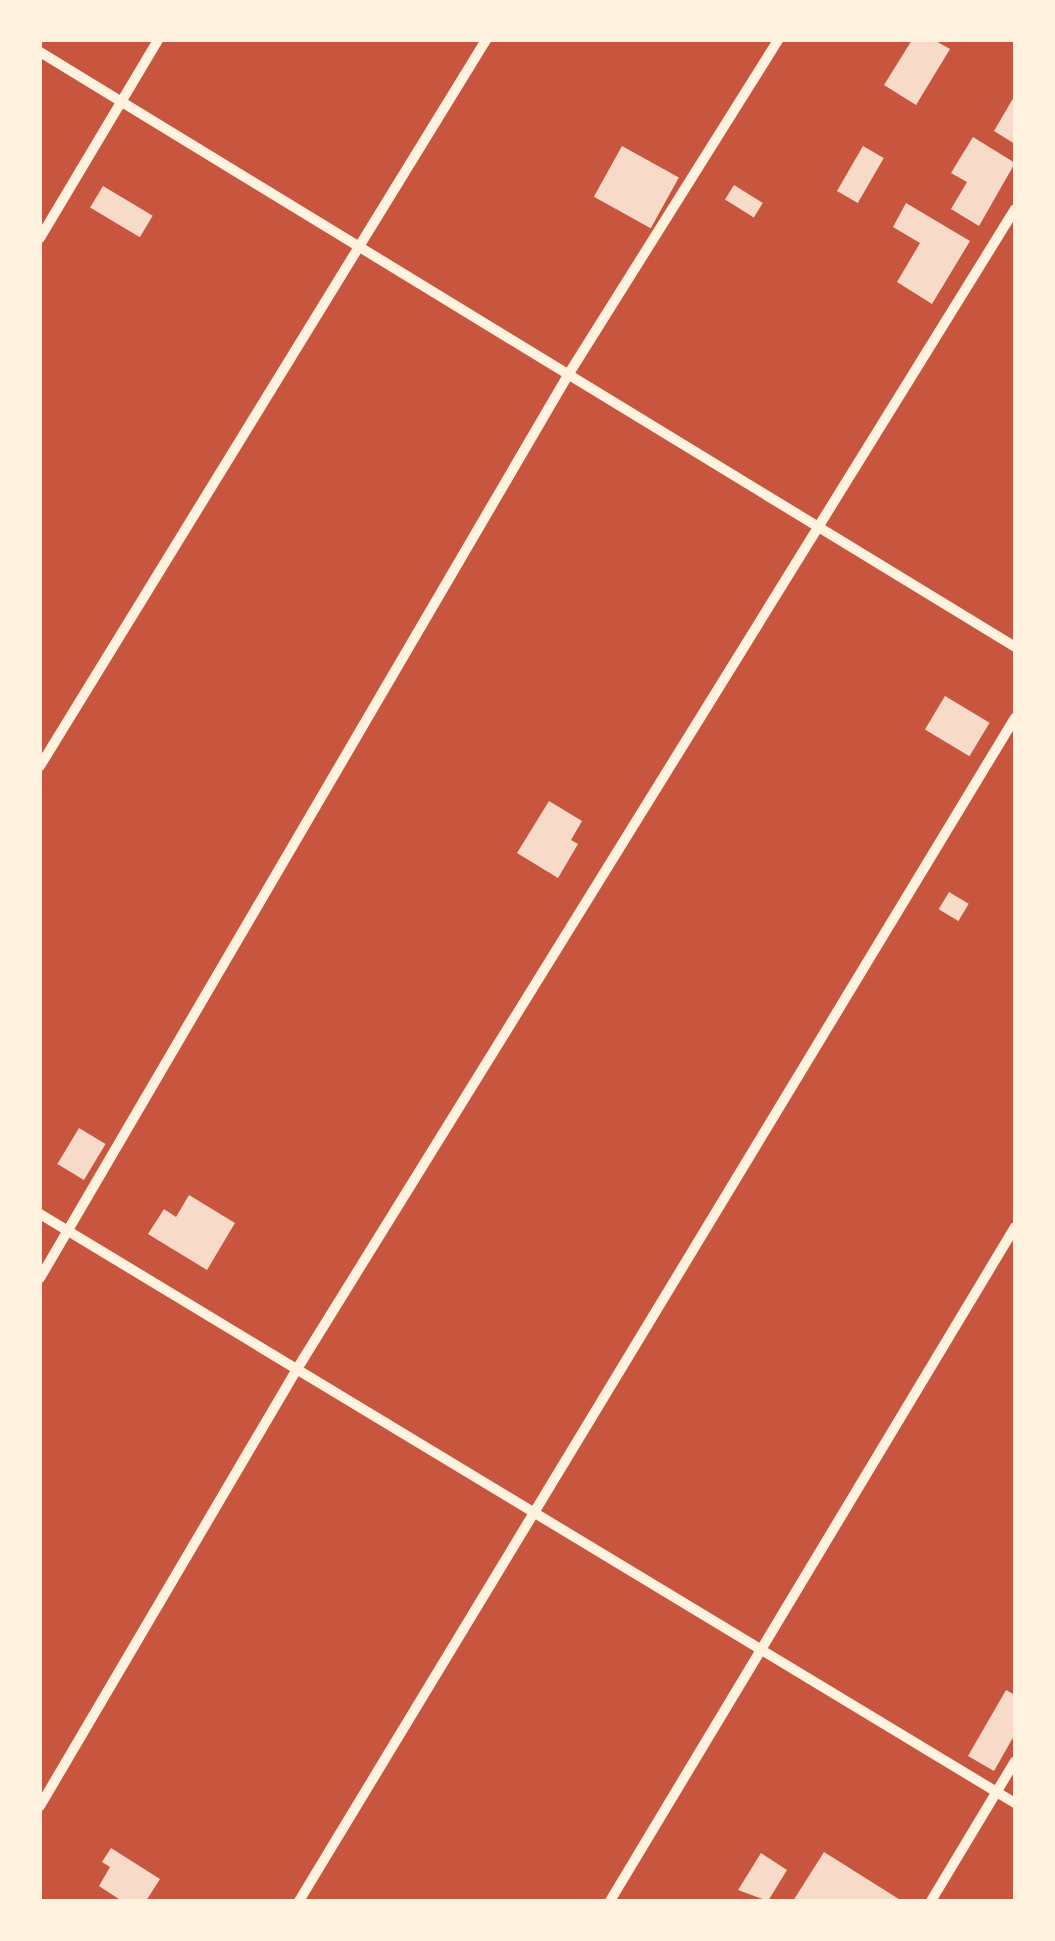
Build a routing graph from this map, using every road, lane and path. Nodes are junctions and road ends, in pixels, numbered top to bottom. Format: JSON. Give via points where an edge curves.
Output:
{"nodes":[{"id":1,"x":158,"y":40,"type":"edge"},
{"id":2,"x":486,"y":40,"type":"edge"},
{"id":3,"x":778,"y":40,"type":"edge"},
{"id":4,"x":40,"y":52,"type":"edge"},
{"id":5,"x":120,"y":101,"type":"junction"},
{"id":6,"x":1015,"y":209,"type":"edge"},
{"id":7,"x":40,"y":238,"type":"edge"},
{"id":8,"x":362,"y":248,"type":"junction"},
{"id":9,"x":568,"y":374,"type":"junction"},
{"id":10,"x":818,"y":527,"type":"junction"},
{"id":11,"x":1015,"y":646,"type":"edge"},
{"id":12,"x":1015,"y":718,"type":"edge"},
{"id":13,"x":40,"y":766,"type":"edge"},
{"id":14,"x":40,"y":1214,"type":"edge"},
{"id":15,"x":1015,"y":1227,"type":"edge"},
{"id":16,"x":68,"y":1230,"type":"junction"},
{"id":17,"x":40,"y":1278,"type":"edge"},
{"id":18,"x":298,"y":1370,"type":"junction"},
{"id":19,"x":533,"y":1512,"type":"junction"},
{"id":20,"x":757,"y":1647,"type":"junction"},
{"id":21,"x":1015,"y":1761,"type":"edge"},
{"id":22,"x":996,"y":1792,"type":"junction"},
{"id":23,"x":1015,"y":1803,"type":"edge"},
{"id":24,"x":40,"y":1806,"type":"edge"},
{"id":25,"x":299,"y":1901,"type":"edge"},
{"id":26,"x":610,"y":1901,"type":"edge"},
{"id":27,"x":932,"y":1901,"type":"edge"}],
"edges":[{"from":1,"to":5,"type":"street"},
{"from":2,"to":8,"type":"street"},
{"from":3,"to":9,"type":"street"},
{"from":4,"to":5,"type":"street"},
{"from":5,"to":7,"type":"street"},
{"from":5,"to":8,"type":"street"},
{"from":6,"to":10,"type":"street"},
{"from":8,"to":9,"type":"street"},
{"from":8,"to":13,"type":"street"},
{"from":9,"to":10,"type":"street"},
{"from":9,"to":16,"type":"street"},
{"from":10,"to":11,"type":"street"},
{"from":10,"to":18,"type":"street"},
{"from":12,"to":19,"type":"street"},
{"from":14,"to":16,"type":"street"},
{"from":15,"to":20,"type":"street"},
{"from":16,"to":17,"type":"street"},
{"from":16,"to":18,"type":"street"},
{"from":18,"to":19,"type":"street"},
{"from":18,"to":24,"type":"street"},
{"from":19,"to":20,"type":"street"},
{"from":19,"to":25,"type":"street"},
{"from":20,"to":22,"type":"street"},
{"from":20,"to":26,"type":"street"},
{"from":21,"to":22,"type":"street"},
{"from":22,"to":23,"type":"street"},
{"from":22,"to":27,"type":"street"}]}
